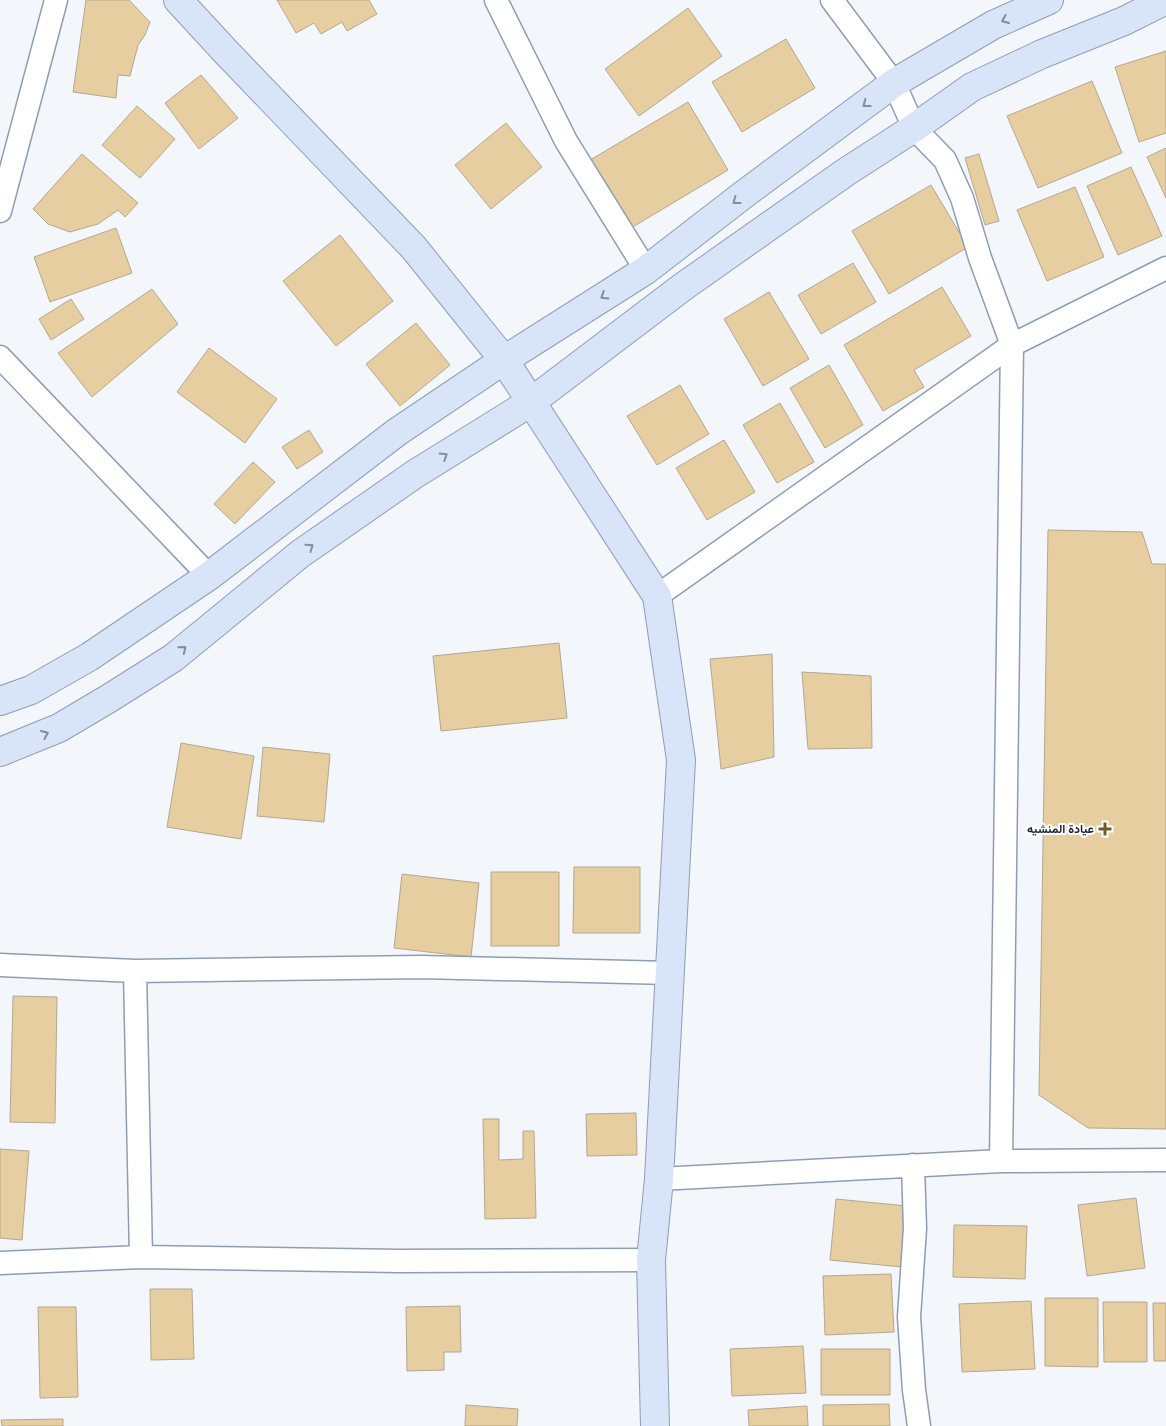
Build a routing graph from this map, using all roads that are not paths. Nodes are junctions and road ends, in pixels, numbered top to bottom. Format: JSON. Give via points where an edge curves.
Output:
{"nodes":[{"id":1,"x":56,"y":0,"type":"edge"},
{"id":2,"x":178,"y":0,"type":"edge"},
{"id":3,"x":496,"y":0,"type":"edge"},
{"id":4,"x":832,"y":0,"type":"edge"},
{"id":5,"x":1049,"y":0,"type":"edge"},
{"id":6,"x":1166,"y":0,"type":"edge"},
{"id":7,"x":894,"y":84,"type":"junction"},
{"id":8,"x":914,"y":128,"type":"junction"},
{"id":9,"x":4,"y":188,"type":"edge"},
{"id":10,"x":0,"y":211,"type":"edge"},
{"id":11,"x":1166,"y":268,"type":"edge"},
{"id":12,"x":646,"y":270,"type":"junction"},
{"id":13,"x":1012,"y":345,"type":"junction"},
{"id":14,"x":0,"y":357,"type":"edge"},
{"id":15,"x":504,"y":360,"type":"junction"},
{"id":16,"x":531,"y":402,"type":"junction"},
{"id":17,"x":209,"y":576,"type":"junction"},
{"id":18,"x":657,"y":596,"type":"junction"},
{"id":19,"x":0,"y":702,"type":"edge"},
{"id":20,"x":0,"y":752,"type":"edge"},
{"id":21,"x":0,"y":965,"type":"edge"},
{"id":22,"x":135,"y":970,"type":"junction"},
{"id":23,"x":669,"y":973,"type":"junction"},
{"id":24,"x":1166,"y":1160,"type":"edge"},
{"id":25,"x":1001,"y":1161,"type":"junction"},
{"id":26,"x":913,"y":1165,"type":"junction"},
{"id":27,"x":659,"y":1179,"type":"junction"},
{"id":28,"x":141,"y":1257,"type":"junction"},
{"id":29,"x":651,"y":1260,"type":"junction"},
{"id":30,"x":0,"y":1262,"type":"edge"},
{"id":31,"x":655,"y":1426,"type":"edge"},
{"id":32,"x":919,"y":1426,"type":"edge"}],
"edges":[{"from":1,"to":9,"type":"street"},
{"from":2,"to":15,"type":"main road","via":[[414,248]]},
{"from":3,"to":12,"type":"street","via":[[566,141]]},
{"from":4,"to":7,"type":"street"},
{"from":5,"to":7,"type":"main road","one_way":true,"via":[[993,25]]},
{"from":6,"to":8,"type":"main road","via":[[972,87]]},
{"from":7,"to":8,"type":"street"},
{"from":7,"to":12,"type":"main road","one_way":true},
{"from":8,"to":13,"type":"street","via":[[945,160],[959,191]]},
{"from":8,"to":16,"type":"main road","via":[[684,286]]},
{"from":9,"to":10,"type":"street"},
{"from":11,"to":13,"type":"street"},
{"from":12,"to":15,"type":"main road","one_way":true},
{"from":13,"to":18,"type":"street"},
{"from":13,"to":25,"type":"street"},
{"from":14,"to":17,"type":"street"},
{"from":15,"to":16,"type":"main road"},
{"from":15,"to":17,"type":"main road","via":[[397,432]]},
{"from":16,"to":18,"type":"main road"},
{"from":20,"to":16,"type":"main road","one_way":true,"via":[[59,728],[173,658],[300,554],[415,474]]},
{"from":17,"to":19,"type":"main road","via":[[89,658],[31,690]]},
{"from":18,"to":23,"type":"main road","via":[[681,760]]},
{"from":21,"to":22,"type":"street"},
{"from":22,"to":23,"type":"street","via":[[421,967]]},
{"from":22,"to":28,"type":"street"},
{"from":23,"to":27,"type":"main road"},
{"from":24,"to":25,"type":"street"},
{"from":25,"to":26,"type":"street"},
{"from":26,"to":27,"type":"street"},
{"from":26,"to":32,"type":"street","via":[[915,1228],[909,1317]]},
{"from":27,"to":29,"type":"main road"},
{"from":28,"to":29,"type":"street"},
{"from":28,"to":30,"type":"street"},
{"from":29,"to":31,"type":"main road"}]}
